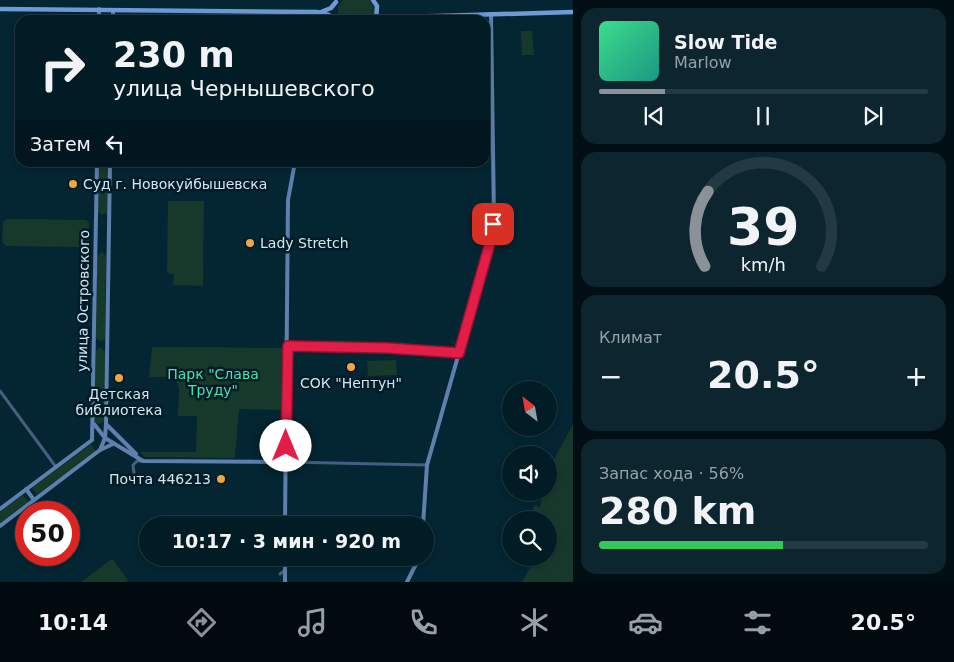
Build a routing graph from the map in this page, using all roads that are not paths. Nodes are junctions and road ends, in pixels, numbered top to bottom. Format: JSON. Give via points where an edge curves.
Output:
{"nodes":[{"id":1,"x":373,"y":0,"type":"edge"},
{"id":2,"x":337,"y":1,"type":"edge"},
{"id":3,"x":0,"y":8,"type":"edge"},
{"id":4,"x":99,"y":9,"type":"junction"},
{"id":5,"x":113,"y":10,"type":"junction"},
{"id":6,"x":317,"y":12,"type":"junction"},
{"id":7,"x":378,"y":12,"type":"junction"},
{"id":8,"x":573,"y":12,"type":"edge"},
{"id":9,"x":491,"y":14,"type":"junction"},
{"id":10,"x":99,"y":15,"type":"edge"},
{"id":11,"x":113,"y":15,"type":"edge"},
{"id":12,"x":329,"y":15,"type":"edge"},
{"id":13,"x":333,"y":15,"type":"edge"},
{"id":14,"x":377,"y":15,"type":"edge"},
{"id":15,"x":382,"y":15,"type":"edge"},
{"id":16,"x":470,"y":15,"type":"edge"},
{"id":17,"x":97,"y":167,"type":"edge"},
{"id":18,"x":110,"y":167,"type":"edge"},
{"id":19,"x":294,"y":167,"type":"edge"},
{"id":20,"x":288,"y":346,"type":"junction"},
{"id":21,"x":459,"y":353,"type":"junction"},
{"id":22,"x":0,"y":391,"type":"edge"},
{"id":23,"x":93,"y":423,"type":"junction"},
{"id":24,"x":106,"y":424,"type":"junction"},
{"id":25,"x":104,"y":439,"type":"junction"},
{"id":26,"x":92,"y":440,"type":"junction"},
{"id":27,"x":112,"y":444,"type":"junction"},
{"id":28,"x":100,"y":450,"type":"junction"},
{"id":29,"x":143,"y":461,"type":"junction"},
{"id":30,"x":286,"y":462,"type":"junction"},
{"id":31,"x":427,"y":465,"type":"junction"},
{"id":32,"x":56,"y":467,"type":"junction"},
{"id":33,"x":134,"y":473,"type":"dead end"},
{"id":34,"x":26,"y":490,"type":"junction"},
{"id":35,"x":34,"y":500,"type":"junction"},
{"id":36,"x":0,"y":509,"type":"edge"},
{"id":37,"x":285,"y":516,"type":"edge"},
{"id":38,"x":424,"y":516,"type":"edge"},
{"id":39,"x":0,"y":526,"type":"edge"},
{"id":40,"x":285,"y":566,"type":"edge"},
{"id":41,"x":415,"y":566,"type":"edge"},
{"id":42,"x":285,"y":570,"type":"junction"},
{"id":43,"x":280,"y":574,"type":"dead end"},
{"id":44,"x":285,"y":582,"type":"edge"},
{"id":45,"x":407,"y":582,"type":"edge"}],
"edges":[{"from":1,"to":7,"type":"main road"},
{"from":2,"to":6,"type":"main road","via":[[327,10]]},
{"from":2,"to":13,"type":"main road"},
{"from":3,"to":4,"type":"main road"},
{"from":4,"to":5,"type":"main road"},
{"from":4,"to":10,"type":"main road"},
{"from":5,"to":6,"type":"main road"},
{"from":5,"to":11,"type":"main road"},
{"from":6,"to":12,"type":"main road"},
{"from":7,"to":14,"type":"main road"},
{"from":7,"to":15,"type":"main road"},
{"from":8,"to":9,"type":"main road"},
{"from":9,"to":16,"type":"main road"},
{"from":9,"to":21,"type":"main road","via":[[494,219]]},
{"from":17,"to":23,"type":"main road","name":"улица Островского"},
{"from":18,"to":24,"type":"main road","name":"улица Островского"},
{"from":19,"to":20,"type":"main road","via":[[288,200]]},
{"from":20,"to":21,"type":"street"},
{"from":20,"to":30,"type":"main road"},
{"from":21,"to":31,"type":"main road"},
{"from":22,"to":32,"type":"street"},
{"from":23,"to":24,"type":"main road","via":[[97,427]]},
{"from":23,"to":25,"type":"main road"},
{"from":23,"to":26,"type":"main road","name":"улица Островского"},
{"from":24,"to":25,"type":"main road","name":"улица Островского"},
{"from":24,"to":29,"type":"main road"},
{"from":25,"to":26,"type":"main road"},
{"from":25,"to":27,"type":"main road"},
{"from":25,"to":28,"type":"main road","name":"улица Островского"},
{"from":26,"to":28,"type":"main road"},
{"from":26,"to":32,"type":"main road"},
{"from":27,"to":28,"type":"main road"},
{"from":27,"to":29,"type":"main road"},
{"from":28,"to":35,"type":"main road"},
{"from":29,"to":30,"type":"main road"},
{"from":29,"to":33,"type":"street","via":[[134,462]]},
{"from":30,"to":31,"type":"street"},
{"from":30,"to":37,"type":"main road"},
{"from":31,"to":38,"type":"main road"},
{"from":32,"to":34,"type":"main road"},
{"from":34,"to":35,"type":"main road"},
{"from":34,"to":36,"type":"main road"},
{"from":35,"to":39,"type":"main road"},
{"from":40,"to":42,"type":"main road"},
{"from":41,"to":45,"type":"main road"},
{"from":42,"to":43,"type":"street"},
{"from":42,"to":44,"type":"main road"}]}
